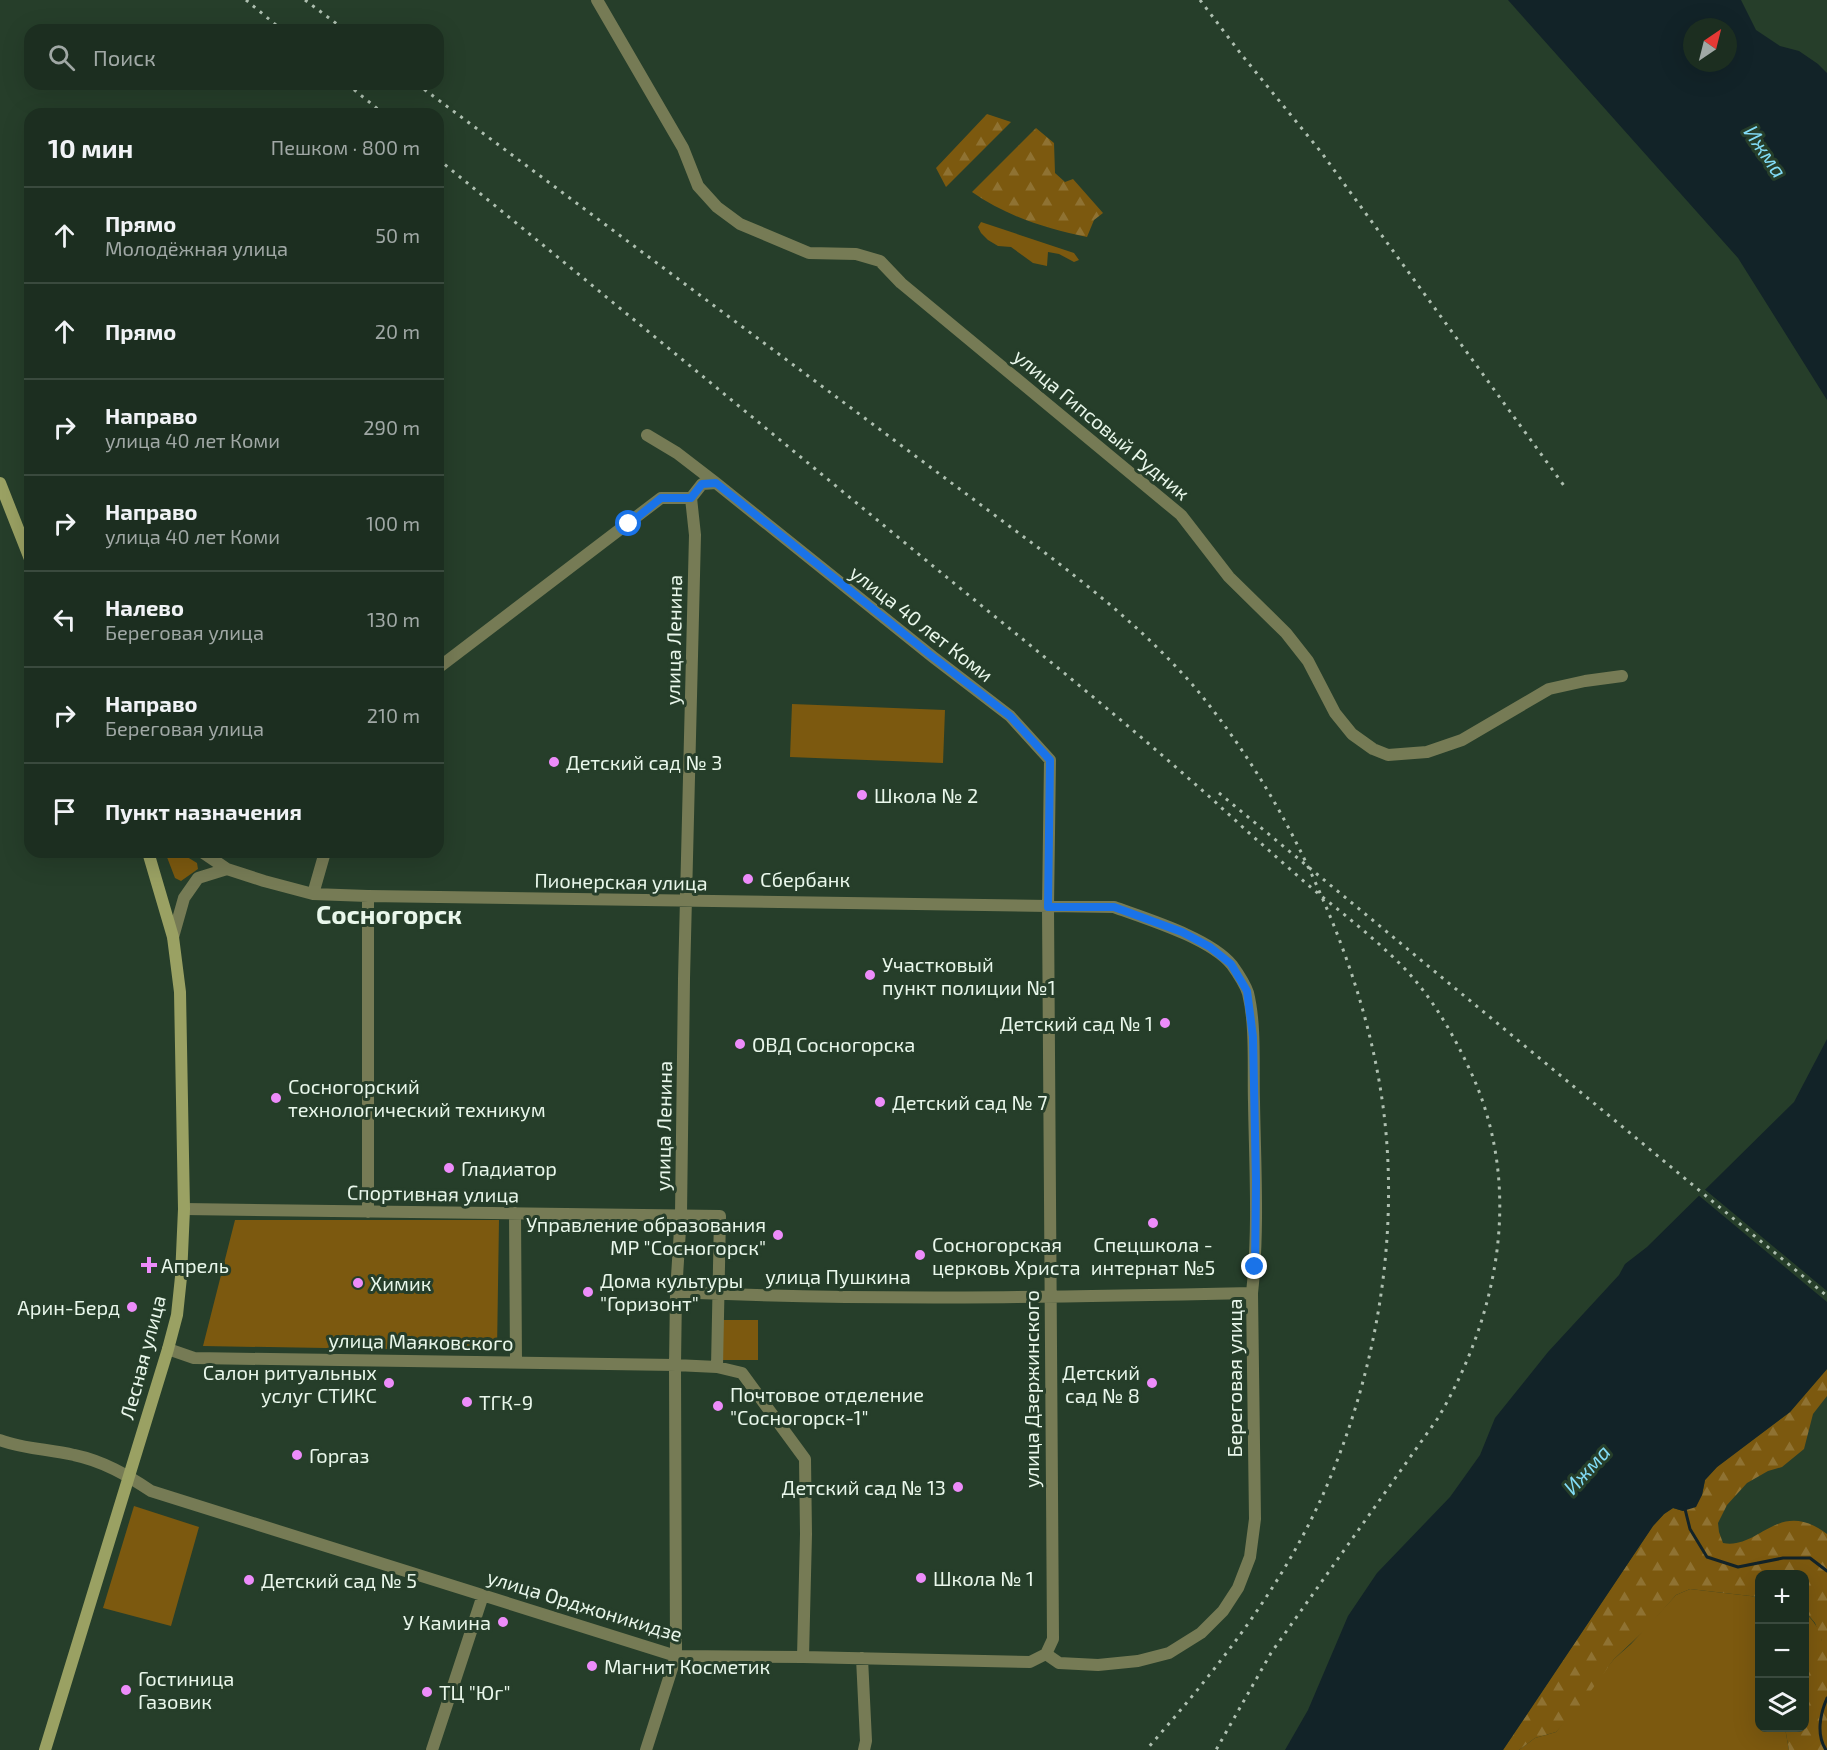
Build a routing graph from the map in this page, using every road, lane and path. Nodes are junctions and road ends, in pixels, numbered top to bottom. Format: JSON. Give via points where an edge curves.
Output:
{"nodes":[{"id":1,"x":597,"y":0,"type":"edge"},
{"id":2,"x":647,"y":435,"type":"dead end"},
{"id":3,"x":0,"y":483,"type":"edge"},
{"id":4,"x":716,"y":483,"type":"junction"},
{"id":5,"x":691,"y":498,"type":"junction"},
{"id":6,"x":24,"y":544,"type":"edge"},
{"id":7,"x":444,"y":663,"type":"edge"},
{"id":8,"x":1622,"y":676,"type":"dead end"},
{"id":9,"x":149,"y":858,"type":"edge"},
{"id":10,"x":211,"y":858,"type":"edge"},
{"id":11,"x":323,"y":858,"type":"edge"},
{"id":12,"x":227,"y":869,"type":"junction"},
{"id":13,"x":314,"y":894,"type":"junction"},
{"id":14,"x":368,"y":896,"type":"junction"},
{"id":15,"x":686,"y":901,"type":"junction"},
{"id":16,"x":1048,"y":907,"type":"junction"},
{"id":17,"x":173,"y":937,"type":"junction"},
{"id":18,"x":184,"y":1209,"type":"junction"},
{"id":19,"x":368,"y":1212,"type":"junction"},
{"id":20,"x":515,"y":1213,"type":"junction"},
{"id":21,"x":681,"y":1214,"type":"junction"},
{"id":22,"x":676,"y":1292,"type":"junction"},
{"id":23,"x":1252,"y":1293,"type":"junction"},
{"id":24,"x":718,"y":1294,"type":"junction"},
{"id":25,"x":1050,"y":1297,"type":"junction"},
{"id":26,"x":168,"y":1349,"type":"junction"},
{"id":27,"x":516,"y":1362,"type":"junction"},
{"id":28,"x":675,"y":1365,"type":"junction"},
{"id":29,"x":717,"y":1367,"type":"junction"},
{"id":30,"x":0,"y":1440,"type":"edge"},
{"id":31,"x":130,"y":1477,"type":"junction"},
{"id":32,"x":483,"y":1595,"type":"junction"},
{"id":33,"x":1046,"y":1654,"type":"junction"},
{"id":34,"x":676,"y":1656,"type":"junction"},
{"id":35,"x":803,"y":1657,"type":"junction"},
{"id":36,"x":862,"y":1658,"type":"junction"},
{"id":37,"x":45,"y":1750,"type":"edge"},
{"id":38,"x":432,"y":1750,"type":"edge"},
{"id":39,"x":646,"y":1750,"type":"edge"},
{"id":40,"x":864,"y":1750,"type":"edge"}],
"edges":[{"from":1,"to":8,"type":"street","name":"улица Гипсовый Рудник","via":[[683,148],[698,186],[717,207],[740,224],[809,253],[856,254],[880,261],[901,283],[1181,515],[1229,577],[1286,633],[1308,661],[1335,713],[1352,734],[1373,749],[1388,754],[1427,752],[1462,740],[1549,690]]},
{"from":2,"to":4,"type":"street","name":"улица 40 лет Коми"},
{"from":3,"to":6,"type":"main road"},
{"from":4,"to":5,"type":"street","via":[[702,484]]},
{"from":4,"to":16,"type":"street","name":"улица 40 лет Коми","via":[[1010,716],[1050,760]]},
{"from":5,"to":7,"type":"street","via":[[661,498]]},
{"from":5,"to":15,"type":"street","name":"улица Ленина","via":[[695,535]]},
{"from":9,"to":17,"type":"main road","name":"Лесная улица"},
{"from":10,"to":12,"type":"street","name":"Пионерская улица"},
{"from":11,"to":13,"type":"street"},
{"from":12,"to":13,"type":"street","name":"Пионерская улица"},
{"from":12,"to":17,"type":"street","via":[[198,878],[184,898]]},
{"from":13,"to":14,"type":"street","name":"Пионерская улица"},
{"from":14,"to":15,"type":"street","name":"Пионерская улица"},
{"from":14,"to":19,"type":"street"},
{"from":15,"to":16,"type":"street","name":"Пионерская улица"},
{"from":15,"to":21,"type":"street","name":"улица Ленина"},
{"from":16,"to":23,"type":"street","name":"Береговая улица","via":[[1114,907],[1182,932],[1231,964],[1247,991],[1253,1037],[1256,1181]]},
{"from":16,"to":25,"type":"street","name":"улица Дзержинского"},
{"from":17,"to":18,"type":"main road","name":"Лесная улица","via":[[180,992]]},
{"from":18,"to":19,"type":"street","name":"Спортивная улица"},
{"from":18,"to":26,"type":"main road","name":"Лесная улица","via":[[182,1277]]},
{"from":19,"to":20,"type":"street","name":"Спортивная улица"},
{"from":20,"to":21,"type":"street","name":"Спортивная улица"},
{"from":20,"to":27,"type":"street"},
{"from":21,"to":22,"type":"street","name":"улица Ленина"},
{"from":21,"to":24,"type":"street","name":"Спортивная улица","via":[[720,1216]]},
{"from":22,"to":24,"type":"street","name":"улица Пушкина"},
{"from":22,"to":28,"type":"street","name":"улица Ленина"},
{"from":23,"to":25,"type":"street","name":"улица Пушкина"},
{"from":23,"to":33,"type":"street","name":"Береговая улица","via":[[1255,1519],[1250,1557],[1238,1588],[1202,1633],[1169,1653],[1098,1665],[1059,1663]]},
{"from":24,"to":25,"type":"street","name":"улица Пушкина"},
{"from":24,"to":29,"type":"street"},
{"from":25,"to":33,"type":"street","name":"улица Дзержинского","via":[[1053,1639]]},
{"from":26,"to":27,"type":"street","name":"улица Маяковского","via":[[194,1358]]},
{"from":26,"to":31,"type":"main road","name":"Лесная улица"},
{"from":27,"to":28,"type":"street","name":"улица Маяковского"},
{"from":28,"to":29,"type":"street","name":"улица Маяковского"},
{"from":28,"to":34,"type":"street","name":"улица Ленина"},
{"from":29,"to":35,"type":"street","name":"улица Маяковского","via":[[742,1373],[805,1459]]},
{"from":30,"to":31,"type":"street","name":"улица Орджоникидзе","via":[[75,1455]]},
{"from":31,"to":32,"type":"street","name":"улица Орджоникидзе","via":[[152,1491]]},
{"from":31,"to":37,"type":"main road","name":"Лесная улица"},
{"from":32,"to":34,"type":"street","name":"улица Орджоникидзе"},
{"from":32,"to":38,"type":"street"},
{"from":33,"to":36,"type":"street","name":"улица Орджоникидзе","via":[[1030,1662]]},
{"from":34,"to":35,"type":"street","name":"улица Орджоникидзе"},
{"from":34,"to":39,"type":"street","name":"улица Ленина"},
{"from":35,"to":36,"type":"street","name":"улица Орджоникидзе"},
{"from":36,"to":40,"type":"street"}]}
